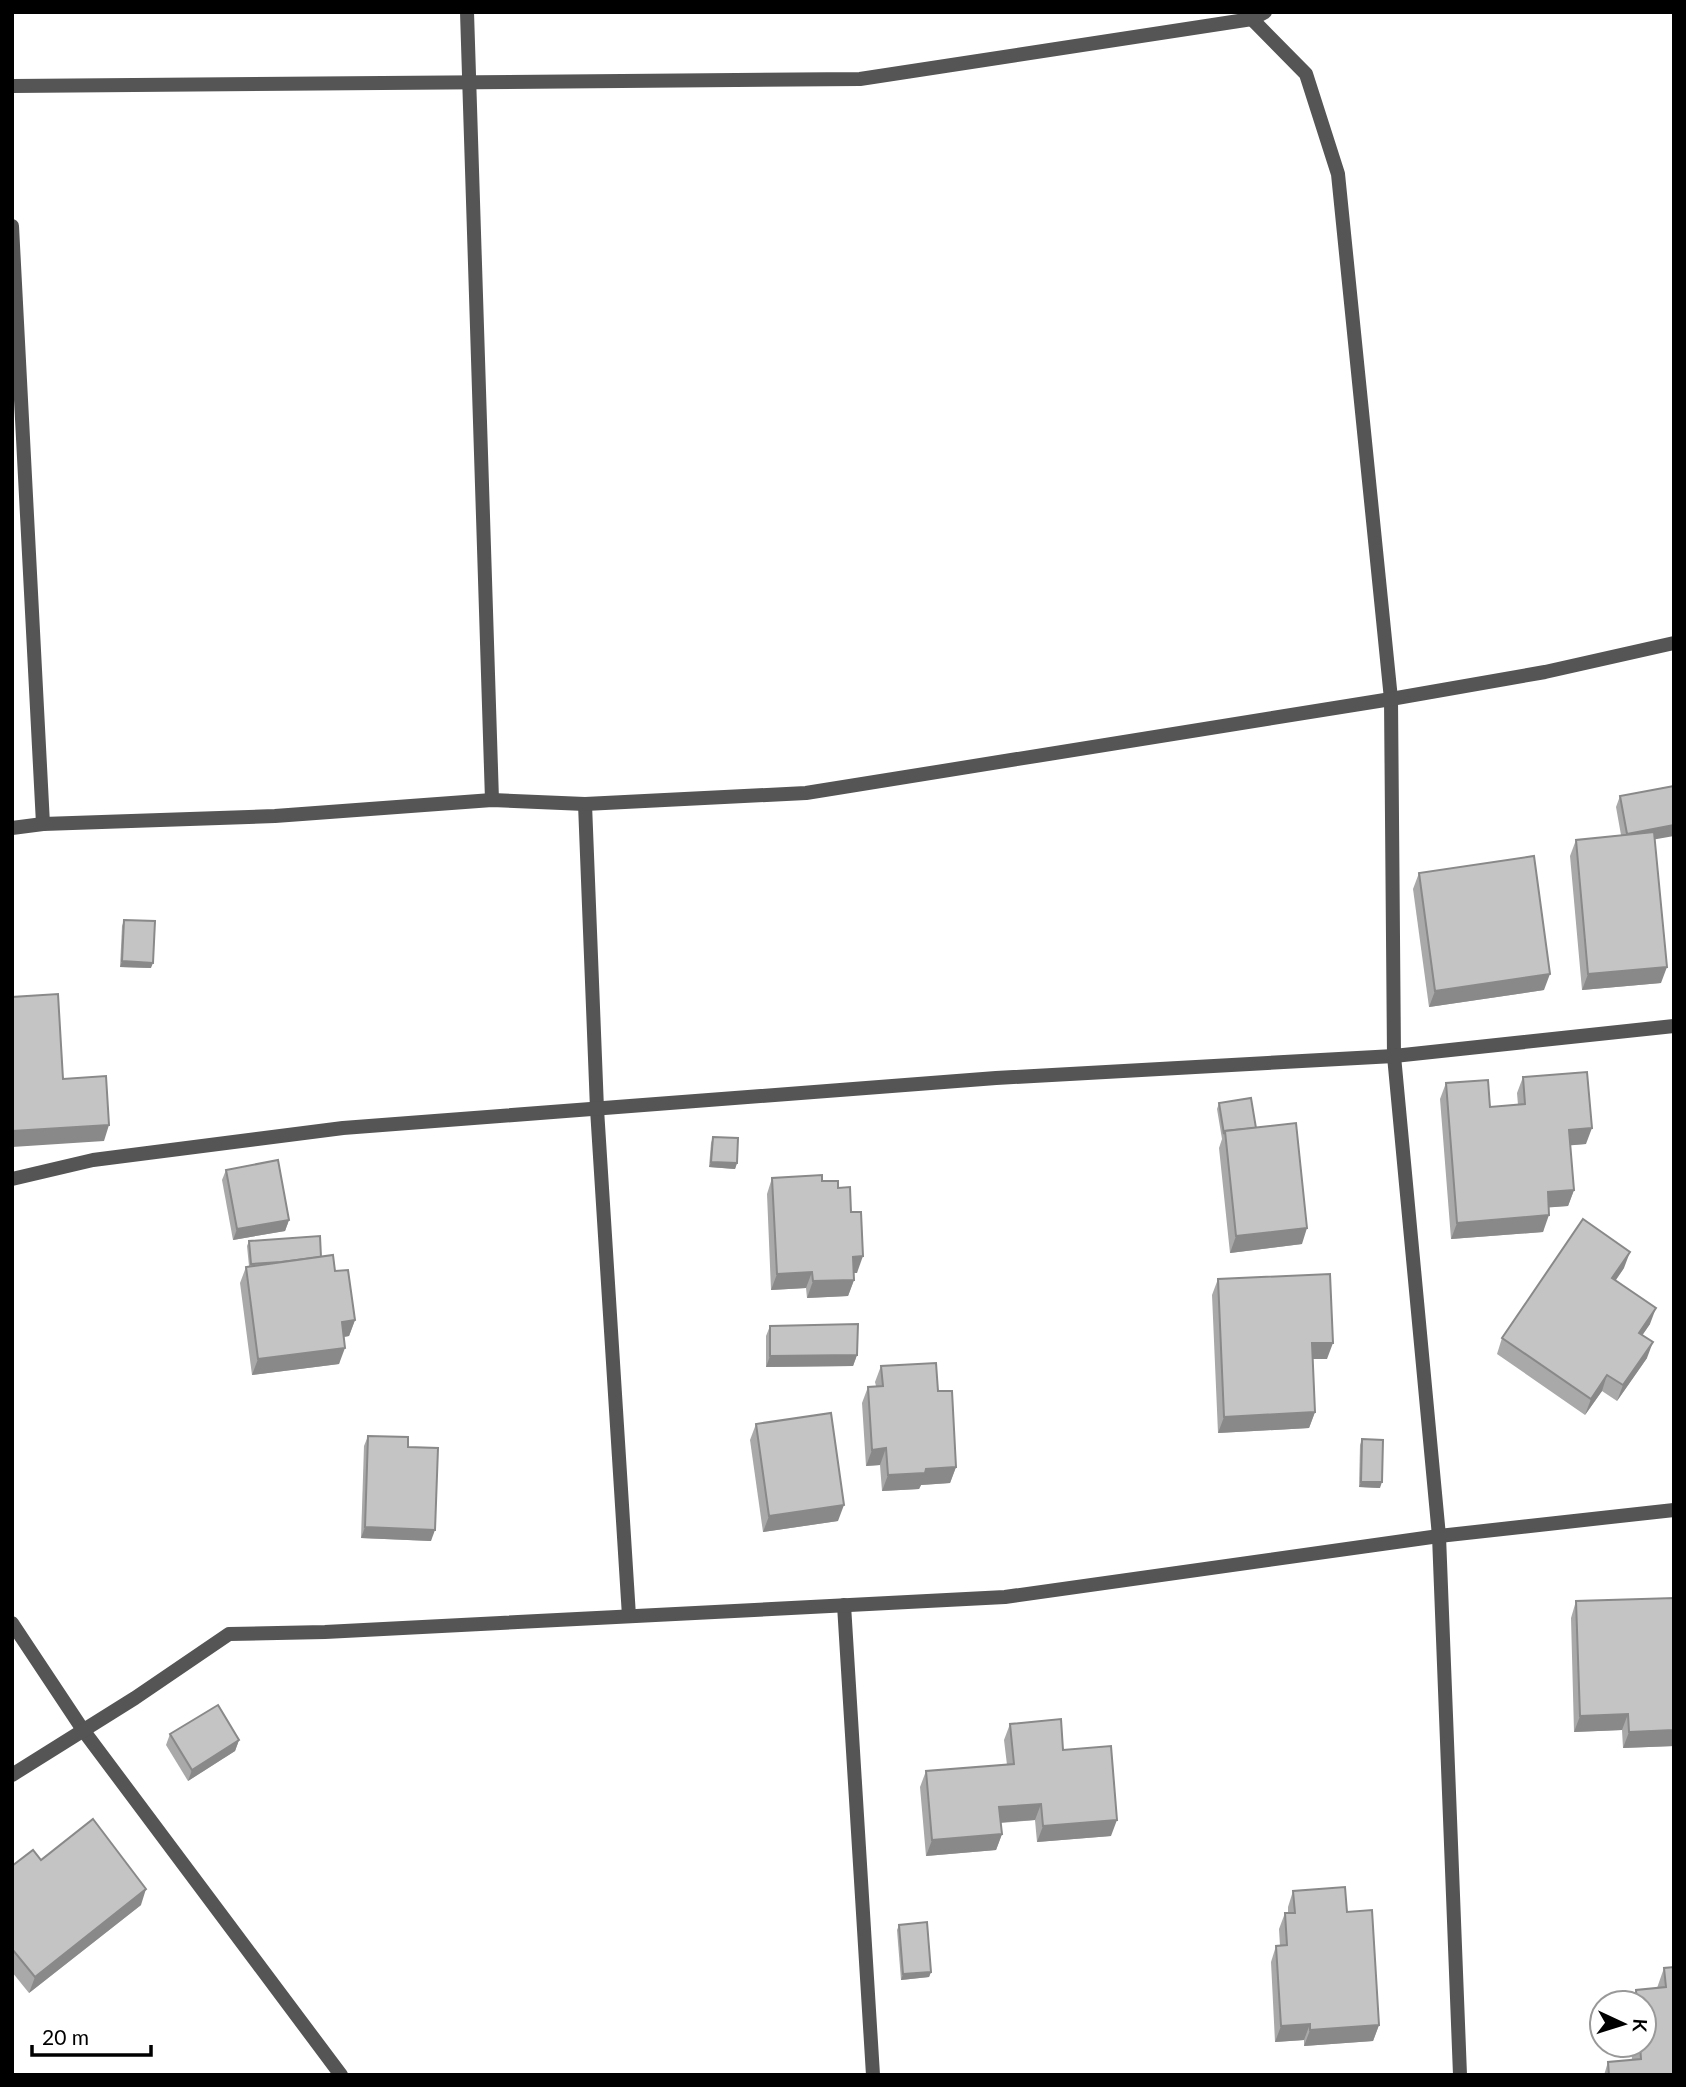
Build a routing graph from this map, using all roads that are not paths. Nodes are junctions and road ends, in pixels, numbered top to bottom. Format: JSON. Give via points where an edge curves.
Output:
{"nodes":[{"id":1,"x":467,"y":12,"type":"edge"},
{"id":2,"x":1254,"y":15,"type":"edge"},
{"id":3,"x":469,"y":82,"type":"junction"},
{"id":4,"x":12,"y":86,"type":"edge"},
{"id":5,"x":12,"y":226,"type":"edge"},
{"id":6,"x":1674,"y":643,"type":"edge"},
{"id":7,"x":1391,"y":699,"type":"junction"},
{"id":8,"x":492,"y":800,"type":"junction"},
{"id":9,"x":584,"y":804,"type":"junction"},
{"id":10,"x":43,"y":824,"type":"junction"},
{"id":11,"x":12,"y":828,"type":"edge"},
{"id":12,"x":1674,"y":1026,"type":"edge"},
{"id":13,"x":1394,"y":1056,"type":"junction"},
{"id":14,"x":597,"y":1109,"type":"junction"},
{"id":15,"x":12,"y":1179,"type":"edge"},
{"id":16,"x":1674,"y":1510,"type":"edge"},
{"id":17,"x":1439,"y":1536,"type":"junction"},
{"id":18,"x":844,"y":1605,"type":"junction"},
{"id":19,"x":629,"y":1616,"type":"junction"},
{"id":20,"x":12,"y":1623,"type":"edge"},
{"id":21,"x":83,"y":1730,"type":"junction"},
{"id":22,"x":12,"y":1775,"type":"edge"},
{"id":23,"x":1456,"y":2074,"type":"edge"},
{"id":24,"x":341,"y":2075,"type":"edge"},
{"id":25,"x":873,"y":2075,"type":"edge"}],
"edges":[{"from":1,"to":3,"type":"street"},
{"from":2,"to":3,"type":"street","via":[[860,79]]},
{"from":2,"to":7,"type":"street","via":[[1306,74],[1338,174]]},
{"from":3,"to":4,"type":"street"},
{"from":3,"to":8,"type":"street"},
{"from":5,"to":10,"type":"street"},
{"from":6,"to":7,"type":"street"},
{"from":7,"to":9,"type":"street","via":[[806,793]]},
{"from":7,"to":13,"type":"street"},
{"from":8,"to":9,"type":"street"},
{"from":8,"to":10,"type":"street","via":[[275,816]]},
{"from":9,"to":14,"type":"street"},
{"from":10,"to":11,"type":"street"},
{"from":12,"to":13,"type":"street"},
{"from":13,"to":14,"type":"street"},
{"from":13,"to":17,"type":"street"},
{"from":14,"to":15,"type":"street","via":[[343,1128],[93,1160]]},
{"from":14,"to":19,"type":"street"},
{"from":16,"to":17,"type":"street"},
{"from":17,"to":18,"type":"street","via":[[1005,1597]]},
{"from":17,"to":23,"type":"street"},
{"from":18,"to":19,"type":"street"},
{"from":18,"to":25,"type":"street"},
{"from":19,"to":21,"type":"street","via":[[229,1634]]},
{"from":20,"to":21,"type":"street"},
{"from":21,"to":22,"type":"street"},
{"from":21,"to":24,"type":"street"}]}
